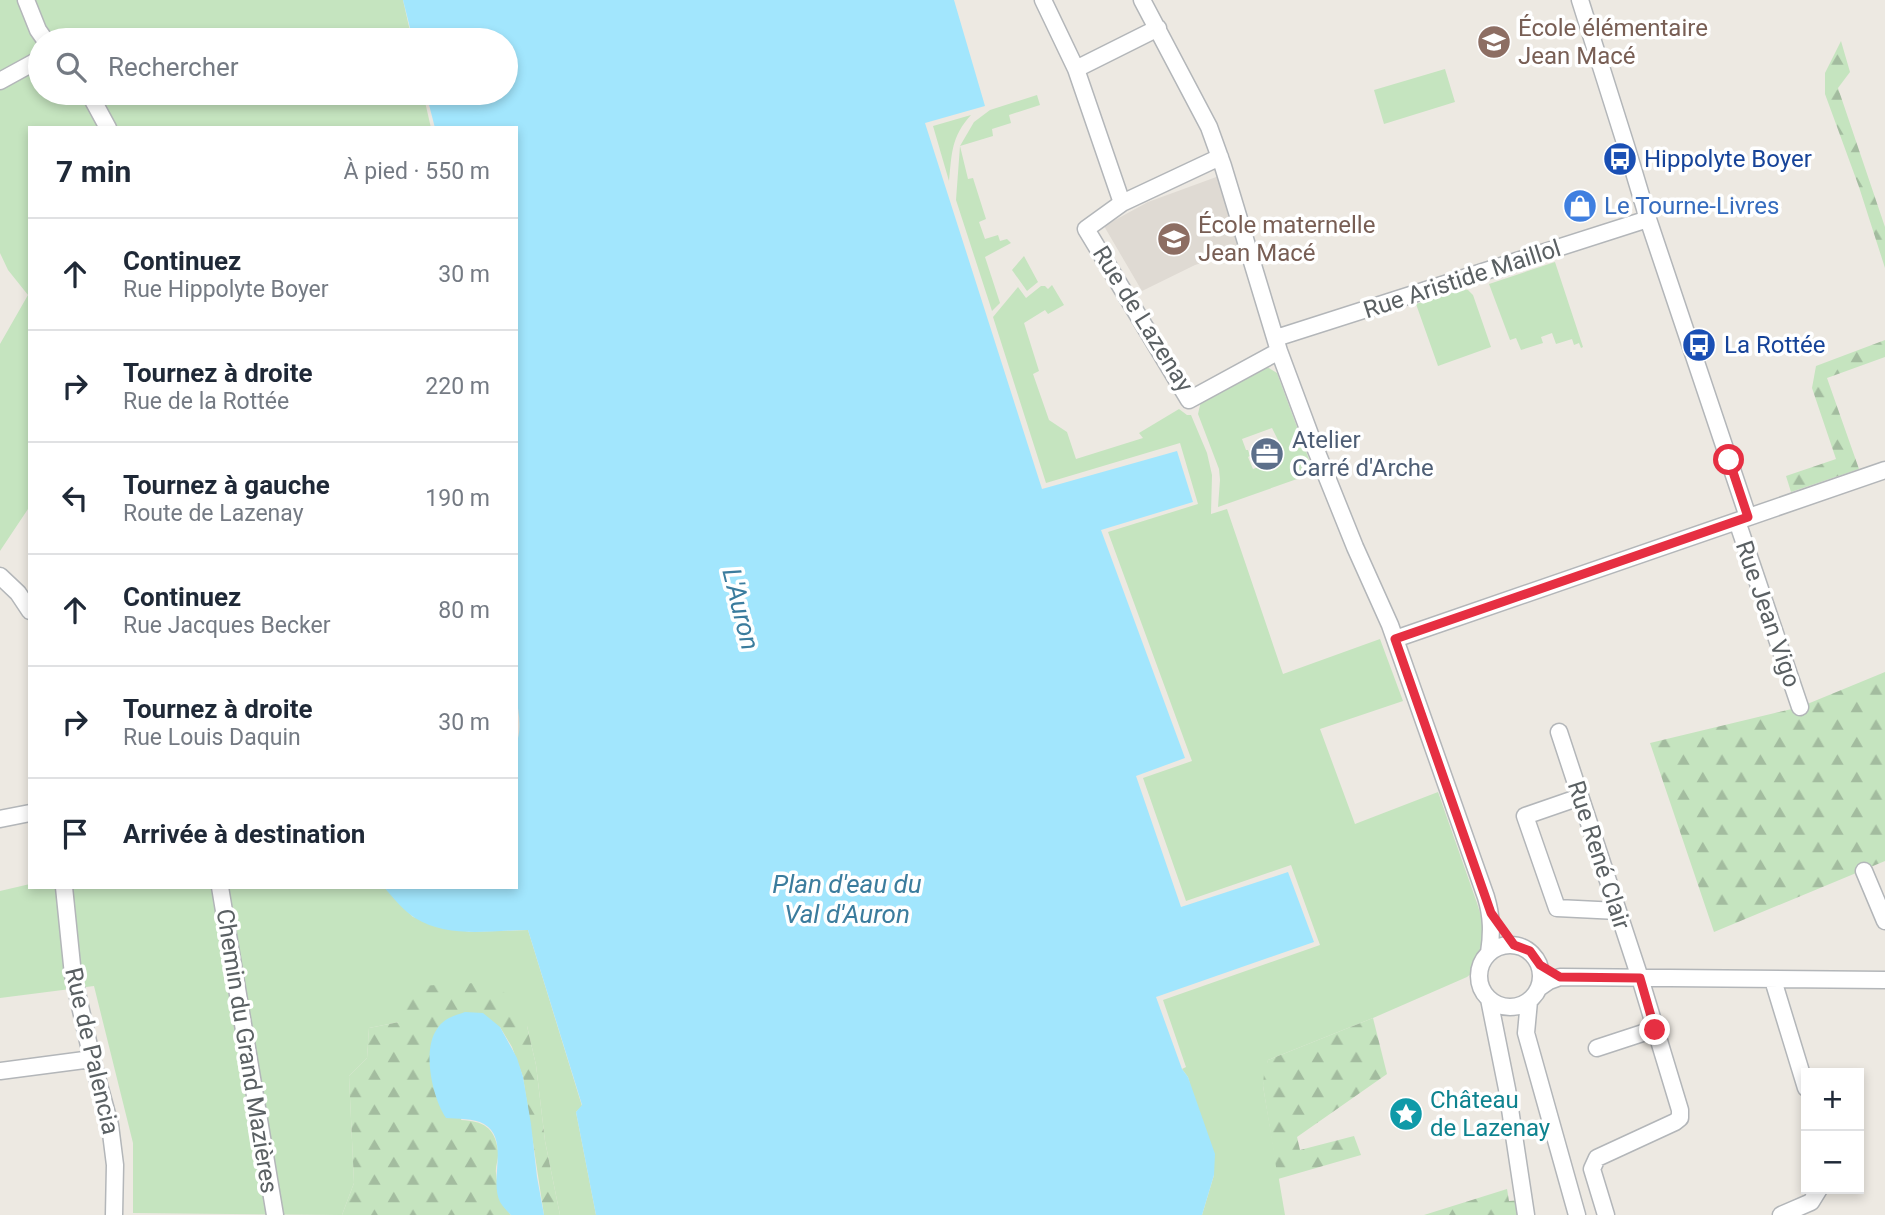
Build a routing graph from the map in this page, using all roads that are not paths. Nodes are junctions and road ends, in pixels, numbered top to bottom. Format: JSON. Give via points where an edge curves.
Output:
{"nodes":[{"id":1,"x":26,"y":0,"type":"edge"},
{"id":2,"x":1043,"y":0,"type":"edge"},
{"id":3,"x":1142,"y":0,"type":"edge"},
{"id":4,"x":1580,"y":0,"type":"edge"},
{"id":5,"x":37,"y":28,"type":"edge"},
{"id":6,"x":1158,"y":29,"type":"junction"},
{"id":7,"x":28,"y":66,"type":"edge"},
{"id":8,"x":1076,"y":69,"type":"junction"},
{"id":9,"x":0,"y":81,"type":"edge"},
{"id":10,"x":96,"y":105,"type":"edge"},
{"id":11,"x":107,"y":126,"type":"edge"},
{"id":12,"x":1220,"y":157,"type":"junction"},
{"id":13,"x":1122,"y":203,"type":"junction"},
{"id":14,"x":1648,"y":219,"type":"junction"},
{"id":15,"x":1278,"y":344,"type":"junction"},
{"id":16,"x":1885,"y":470,"type":"edge"},
{"id":17,"x":1743,"y":519,"type":"junction"},
{"id":18,"x":0,"y":576,"type":"edge"},
{"id":19,"x":28,"y":608,"type":"edge"},
{"id":20,"x":1395,"y":639,"type":"junction"},
{"id":21,"x":1800,"y":707,"type":"dead end"},
{"id":22,"x":1559,"y":732,"type":"dead end"},
{"id":23,"x":1580,"y":797,"type":"junction"},
{"id":24,"x":28,"y":813,"type":"edge"},
{"id":25,"x":0,"y":820,"type":"edge"},
{"id":26,"x":1864,"y":871,"type":"dead end"},
{"id":27,"x":64,"y":889,"type":"edge"},
{"id":28,"x":220,"y":889,"type":"edge"},
{"id":29,"x":1618,"y":911,"type":"junction"},
{"id":30,"x":1491,"y":913,"type":"junction"},
{"id":31,"x":1885,"y":921,"type":"edge"},
{"id":32,"x":1514,"y":945,"type":"junction"},
{"id":33,"x":1489,"y":953,"type":"junction"},
{"id":34,"x":1540,"y":965,"type":"junction"},
{"id":35,"x":1560,"y":977,"type":"junction"},
{"id":36,"x":1640,"y":978,"type":"junction"},
{"id":37,"x":1773,"y":980,"type":"junction"},
{"id":38,"x":1885,"y":980,"type":"edge"},
{"id":39,"x":1539,"y":988,"type":"junction"},
{"id":40,"x":1489,"y":999,"type":"junction"},
{"id":41,"x":1529,"y":1002,"type":"junction"},
{"id":42,"x":1504,"y":1007,"type":"junction"},
{"id":43,"x":1655,"y":1030,"type":"junction"},
{"id":44,"x":1526,"y":1033,"type":"junction"},
{"id":45,"x":1597,"y":1048,"type":"dead end"},
{"id":46,"x":92,"y":1059,"type":"junction"},
{"id":47,"x":0,"y":1071,"type":"edge"},
{"id":48,"x":1801,"y":1072,"type":"edge"},
{"id":49,"x":1816,"y":1194,"type":"edge"},
{"id":50,"x":114,"y":1215,"type":"edge"},
{"id":51,"x":275,"y":1215,"type":"edge"},
{"id":52,"x":1526,"y":1215,"type":"edge"},
{"id":53,"x":1577,"y":1215,"type":"edge"},
{"id":54,"x":1606,"y":1215,"type":"edge"},
{"id":55,"x":1781,"y":1215,"type":"edge"}],
"edges":[{"from":1,"to":5,"type":"street"},
{"from":2,"to":8,"type":"street"},
{"from":3,"to":6,"type":"street"},
{"from":4,"to":14,"type":"street","name":"Rue Jean Vigo"},
{"from":6,"to":8,"type":"street"},
{"from":6,"to":12,"type":"street"},
{"from":7,"to":9,"type":"street"},
{"from":8,"to":13,"type":"street"},
{"from":10,"to":11,"type":"street"},
{"from":12,"to":13,"type":"street","name":"Rue de Lazenay"},
{"from":12,"to":15,"type":"street"},
{"from":13,"to":15,"type":"street","name":"Rue de Lazenay","via":[[1086,229],[1189,400]]},
{"from":14,"to":15,"type":"street","name":"Rue Aristide Maillol"},
{"from":14,"to":17,"type":"street","name":"Rue Jean Vigo"},
{"from":15,"to":20,"type":"street","via":[[1314,445]]},
{"from":16,"to":17,"type":"street"},
{"from":17,"to":20,"type":"street"},
{"from":17,"to":21,"type":"street","name":"Rue Jean Vigo"},
{"from":18,"to":19,"type":"street"},
{"from":20,"to":30,"type":"street"},
{"from":22,"to":23,"type":"street","name":"Rue René Clair"},
{"from":23,"to":29,"type":"street","name":"Rue René Clair"},
{"from":23,"to":29,"type":"street","via":[[1525,816],[1557,908]]},
{"from":24,"to":25,"type":"street"},
{"from":26,"to":31,"type":"street"},
{"from":27,"to":46,"type":"street","name":"Rue de Palencia","via":[[71,966]]},
{"from":28,"to":51,"type":"street","name":"Chemin du Grand Mazières"},
{"from":29,"to":36,"type":"street","name":"Rue René Clair"},
{"from":30,"to":32,"type":"street"},
{"from":30,"to":33,"type":"street"},
{"from":32,"to":33,"type":"street"},
{"from":32,"to":34,"type":"street","via":[[1530,951]]},
{"from":33,"to":40,"type":"street","via":[[1479,975]]},
{"from":34,"to":35,"type":"street"},
{"from":34,"to":39,"type":"street"},
{"from":35,"to":36,"type":"street"},
{"from":35,"to":39,"type":"street"},
{"from":36,"to":37,"type":"street"},
{"from":36,"to":43,"type":"street","name":"Rue René Clair"},
{"from":37,"to":38,"type":"street"},
{"from":37,"to":48,"type":"street"},
{"from":39,"to":41,"type":"street"},
{"from":40,"to":42,"type":"street"},
{"from":40,"to":52,"type":"street"},
{"from":41,"to":42,"type":"street"},
{"from":41,"to":44,"type":"street"},
{"from":42,"to":44,"type":"street"},
{"from":43,"to":45,"type":"street"},
{"from":43,"to":54,"type":"street","name":"Rue René Clair","via":[[1680,1118],[1597,1158],[1592,1169]]},
{"from":44,"to":53,"type":"street"},
{"from":46,"to":47,"type":"street"},
{"from":46,"to":50,"type":"street","name":"Rue de Palencia","via":[[114,1148]]},
{"from":49,"to":55,"type":"street","via":[[1811,1202]]}]}
